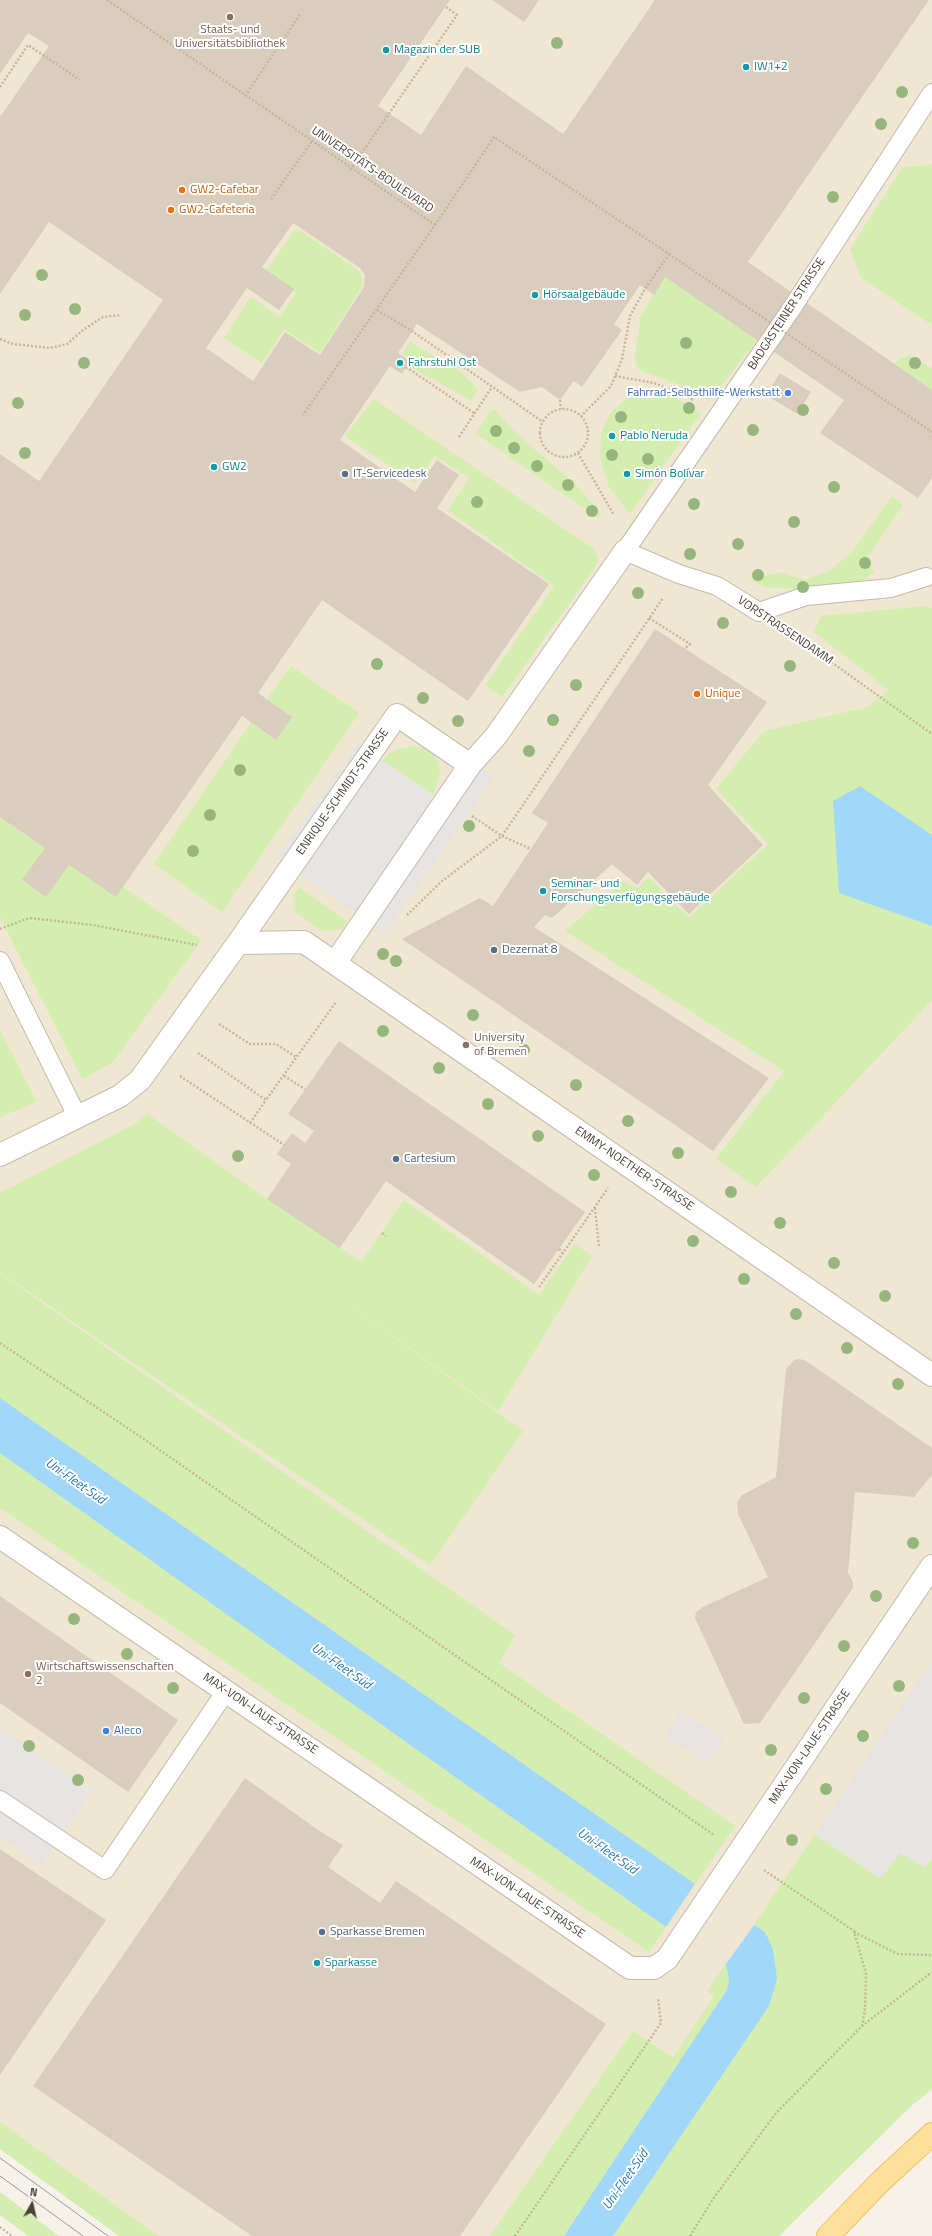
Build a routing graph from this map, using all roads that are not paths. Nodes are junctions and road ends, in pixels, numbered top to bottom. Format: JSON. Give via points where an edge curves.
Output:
{"nodes":[{"id":1,"x":932,"y":94,"type":"edge"},
{"id":2,"x":625,"y":552,"type":"junction"},
{"id":3,"x":926,"y":577,"type":"dead end"},
{"id":4,"x":470,"y":765,"type":"junction"},
{"id":5,"x":235,"y":947,"type":"junction"},
{"id":6,"x":0,"y":961,"type":"edge"},
{"id":7,"x":335,"y":963,"type":"junction"},
{"id":8,"x":6,"y":984,"type":"edge"},
{"id":9,"x":77,"y":1116,"type":"junction"},
{"id":10,"x":0,"y":1155,"type":"edge"},
{"id":11,"x":932,"y":1375,"type":"edge"},
{"id":12,"x":0,"y":1537,"type":"edge"},
{"id":13,"x":932,"y":1566,"type":"edge"},
{"id":14,"x":226,"y":1691,"type":"junction"},
{"id":15,"x":0,"y":1800,"type":"edge"},
{"id":16,"x":932,"y":2134,"type":"edge"},
{"id":17,"x":828,"y":2236,"type":"edge"}],
"edges":[{"from":1,"to":2,"type":"lane","name":"BADGASTEINER STRASSE","via":[[718,417]]},
{"from":2,"to":3,"type":"lane","name":"VORSTRASSENDAMM","via":[[716,586],[759,612],[806,596],[891,588]]},
{"from":2,"to":4,"type":"street","via":[[496,736]]},
{"from":4,"to":5,"type":"street","name":"ENRIQUE-SCHMIDT-STRASSE","via":[[397,714]]},
{"from":4,"to":7,"type":"street"},
{"from":5,"to":7,"type":"street","via":[[304,942]]},
{"from":5,"to":9,"type":"street","name":"ENRIQUE-SCHMIDT-STRASSE","via":[[140,1080],[120,1096]]},
{"from":6,"to":8,"type":"lane"},
{"from":7,"to":11,"type":"street","name":"EMMY-NOETHER-STRASSE"},
{"from":8,"to":9,"type":"lane"},
{"from":9,"to":10,"type":"street","name":"ENRIQUE-SCHMIDT-STRASSE"},
{"from":12,"to":14,"type":"street","name":"MAX-VON-LAUE-STRASSE"},
{"from":13,"to":14,"type":"street","name":"MAX-VON-LAUE-STRASSE","via":[[667,1959],[654,1968],[630,1968]]},
{"from":14,"to":15,"type":"lane","via":[[105,1870]]},
{"from":16,"to":17,"type":"main road","via":[[879,2183]]}]}
